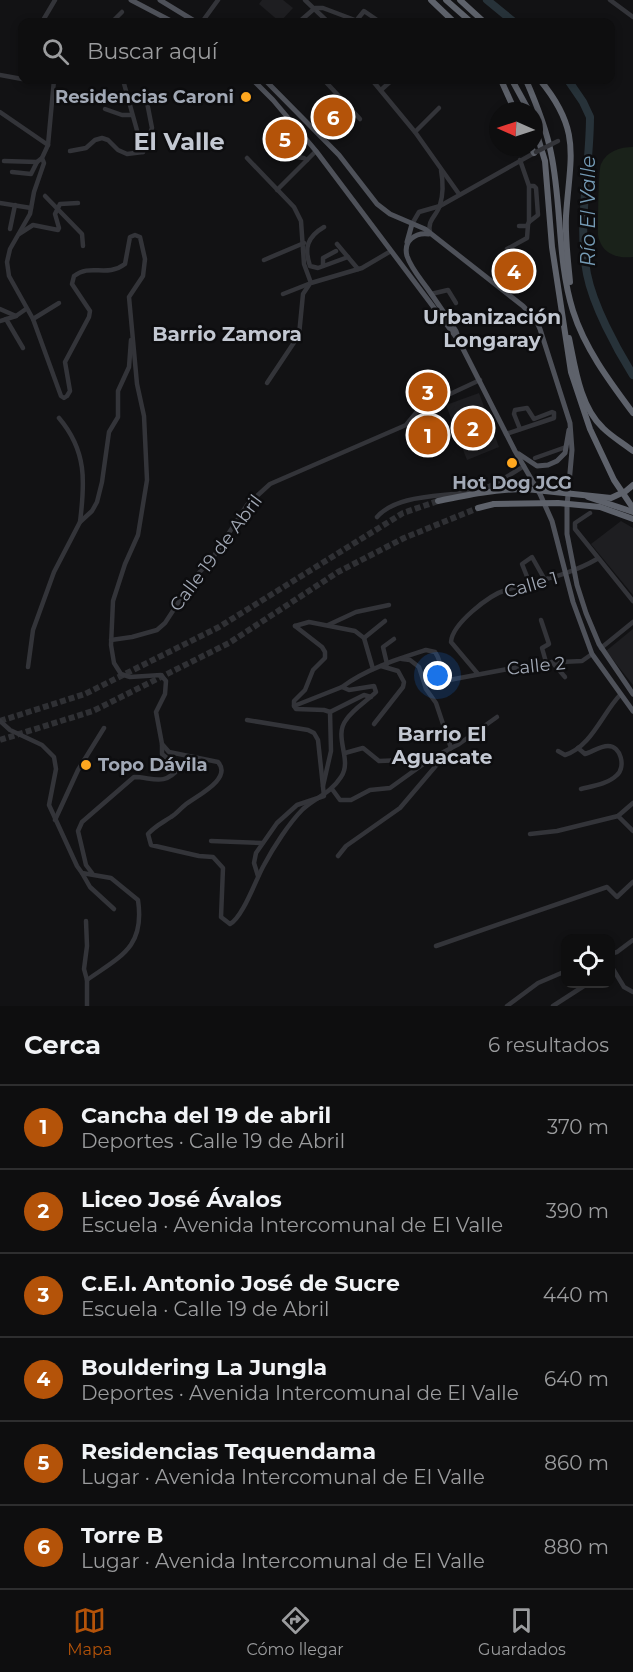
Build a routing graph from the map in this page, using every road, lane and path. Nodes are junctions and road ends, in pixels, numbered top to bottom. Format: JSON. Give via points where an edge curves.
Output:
{"nodes":[{"id":1,"x":55,"y":0,"type":"edge"},
{"id":2,"x":131,"y":0,"type":"edge"},
{"id":3,"x":160,"y":0,"type":"edge"},
{"id":4,"x":218,"y":0,"type":"edge"},
{"id":5,"x":305,"y":0,"type":"edge"},
{"id":6,"x":431,"y":0,"type":"edge"},
{"id":7,"x":446,"y":0,"type":"edge"},
{"id":8,"x":610,"y":0,"type":"edge"},
{"id":9,"x":463,"y":2,"type":"edge"},
{"id":10,"x":315,"y":8,"type":"junction"},
{"id":11,"x":122,"y":12,"type":"dead end"},
{"id":12,"x":633,"y":17,"type":"edge"},
{"id":13,"x":44,"y":18,"type":"edge"},
{"id":14,"x":116,"y":18,"type":"edge"},
{"id":15,"x":165,"y":18,"type":"edge"},
{"id":16,"x":189,"y":18,"type":"edge"},
{"id":17,"x":205,"y":18,"type":"edge"},
{"id":18,"x":304,"y":18,"type":"edge"},
{"id":19,"x":324,"y":18,"type":"edge"},
{"id":20,"x":348,"y":18,"type":"edge"},
{"id":21,"x":360,"y":18,"type":"edge"},
{"id":22,"x":374,"y":18,"type":"edge"},
{"id":23,"x":450,"y":18,"type":"edge"},
{"id":24,"x":466,"y":18,"type":"edge"},
{"id":25,"x":481,"y":18,"type":"edge"},
{"id":26,"x":0,"y":75,"type":"edge"},
{"id":27,"x":18,"y":78,"type":"edge"},
{"id":28,"x":54,"y":84,"type":"edge"},
{"id":29,"x":124,"y":84,"type":"edge"},
{"id":30,"x":257,"y":84,"type":"edge"},
{"id":31,"x":269,"y":84,"type":"edge"},
{"id":32,"x":328,"y":84,"type":"edge"},
{"id":33,"x":376,"y":84,"type":"edge"},
{"id":34,"x":388,"y":84,"type":"edge"},
{"id":35,"x":503,"y":84,"type":"edge"},
{"id":36,"x":514,"y":84,"type":"edge"},
{"id":37,"x":528,"y":84,"type":"edge"},
{"id":38,"x":543,"y":84,"type":"edge"},
{"id":39,"x":381,"y":90,"type":"junction"},
{"id":40,"x":145,"y":92,"type":"dead end"},
{"id":41,"x":511,"y":102,"type":"edge"},
{"id":42,"x":525,"y":102,"type":"edge"},
{"id":43,"x":439,"y":108,"type":"dead end"},
{"id":44,"x":105,"y":109,"type":"dead end"},
{"id":45,"x":0,"y":112,"type":"edge"},
{"id":46,"x":131,"y":115,"type":"junction"},
{"id":47,"x":360,"y":118,"type":"dead end"},
{"id":48,"x":414,"y":132,"type":"junction"},
{"id":49,"x":276,"y":134,"type":"dead end"},
{"id":50,"x":571,"y":135,"type":"junction"},
{"id":51,"x":48,"y":145,"type":"junction"},
{"id":52,"x":543,"y":147,"type":"edge"},
{"id":53,"x":70,"y":151,"type":"dead end"},
{"id":54,"x":316,"y":151,"type":"junction"},
{"id":55,"x":143,"y":152,"type":"junction"},
{"id":56,"x":543,"y":154,"type":"edge"},
{"id":57,"x":526,"y":156,"type":"edge"},
{"id":58,"x":247,"y":158,"type":"dead end"},
{"id":59,"x":40,"y":160,"type":"junction"},
{"id":60,"x":307,"y":160,"type":"junction"},
{"id":61,"x":520,"y":160,"type":"junction"},
{"id":62,"x":4,"y":161,"type":"dead end"},
{"id":63,"x":441,"y":167,"type":"junction"},
{"id":64,"x":12,"y":172,"type":"dead end"},
{"id":65,"x":529,"y":186,"type":"junction"},
{"id":66,"x":277,"y":190,"type":"junction"},
{"id":67,"x":459,"y":194,"type":"junction"},
{"id":68,"x":45,"y":196,"type":"dead end"},
{"id":69,"x":78,"y":202,"type":"dead end"},
{"id":70,"x":0,"y":203,"type":"edge"},
{"id":71,"x":15,"y":205,"type":"junction"},
{"id":72,"x":440,"y":206,"type":"junction"},
{"id":73,"x":529,"y":207,"type":"junction"},
{"id":74,"x":538,"y":207,"type":"junction"},
{"id":75,"x":31,"y":208,"type":"junction"},
{"id":76,"x":57,"y":208,"type":"junction"},
{"id":77,"x":528,"y":223,"type":"junction"},
{"id":78,"x":412,"y":224,"type":"junction"},
{"id":79,"x":519,"y":226,"type":"dead end"},
{"id":80,"x":324,"y":227,"type":"dead end"},
{"id":81,"x":10,"y":229,"type":"dead end"},
{"id":82,"x":430,"y":234,"type":"junction"},
{"id":83,"x":17,"y":236,"type":"junction"},
{"id":84,"x":304,"y":243,"type":"junction"},
{"id":85,"x":337,"y":244,"type":"dead end"},
{"id":86,"x":407,"y":244,"type":"junction"},
{"id":87,"x":83,"y":246,"type":"dead end"},
{"id":88,"x":507,"y":249,"type":"dead end"},
{"id":89,"x":336,"y":251,"type":"dead end"},
{"id":90,"x":390,"y":251,"type":"junction"},
{"id":91,"x":348,"y":257,"type":"junction"},
{"id":92,"x":264,"y":260,"type":"dead end"},
{"id":93,"x":324,"y":266,"type":"junction"},
{"id":94,"x":358,"y":269,"type":"junction"},
{"id":95,"x":311,"y":283,"type":"junction"},
{"id":96,"x":283,"y":294,"type":"dead end"},
{"id":97,"x":431,"y":294,"type":"junction"},
{"id":98,"x":570,"y":300,"type":"junction"},
{"id":99,"x":59,"y":303,"type":"dead end"},
{"id":100,"x":456,"y":303,"type":"dead end"},
{"id":101,"x":0,"y":309,"type":"edge"},
{"id":102,"x":26,"y":309,"type":"junction"},
{"id":103,"x":16,"y":316,"type":"junction"},
{"id":104,"x":33,"y":319,"type":"junction"},
{"id":105,"x":3,"y":320,"type":"edge"},
{"id":106,"x":133,"y":325,"type":"junction"},
{"id":107,"x":563,"y":327,"type":"junction"},
{"id":108,"x":459,"y":341,"type":"junction"},
{"id":109,"x":23,"y":348,"type":"dead end"},
{"id":110,"x":480,"y":380,"type":"junction"},
{"id":111,"x":267,"y":383,"type":"dead end"},
{"id":112,"x":633,"y":413,"type":"edge"},
{"id":113,"x":59,"y":418,"type":"dead end"},
{"id":114,"x":570,"y":423,"type":"junction"},
{"id":115,"x":520,"y":429,"type":"junction"},
{"id":116,"x":506,"y":434,"type":"junction"},
{"id":117,"x":566,"y":447,"type":"junction"},
{"id":118,"x":515,"y":451,"type":"junction"},
{"id":119,"x":633,"y":451,"type":"edge"},
{"id":120,"x":535,"y":458,"type":"dead end"},
{"id":121,"x":524,"y":466,"type":"junction"},
{"id":122,"x":633,"y":485,"type":"edge"},
{"id":123,"x":580,"y":495,"type":"junction"},
{"id":124,"x":438,"y":501,"type":"tunnel mouth"},
{"id":125,"x":633,"y":507,"type":"edge"},
{"id":126,"x":478,"y":508,"type":"tunnel mouth"},
{"id":127,"x":633,"y":512,"type":"edge"},
{"id":128,"x":590,"y":513,"type":"dead end"},
{"id":129,"x":377,"y":517,"type":"dead end"},
{"id":130,"x":633,"y":519,"type":"edge"},
{"id":131,"x":80,"y":522,"type":"junction"},
{"id":132,"x":597,"y":559,"type":"junction"},
{"id":133,"x":574,"y":571,"type":"junction"},
{"id":134,"x":567,"y":574,"type":"junction"},
{"id":135,"x":528,"y":579,"type":"dead end"},
{"id":136,"x":545,"y":580,"type":"junction"},
{"id":137,"x":633,"y":601,"type":"edge"},
{"id":138,"x":389,"y":605,"type":"dead end"},
{"id":139,"x":541,"y":620,"type":"dead end"},
{"id":140,"x":385,"y":621,"type":"dead end"},
{"id":141,"x":633,"y":622,"type":"edge"},
{"id":142,"x":328,"y":625,"type":"junction"},
{"id":143,"x":364,"y":638,"type":"junction"},
{"id":144,"x":393,"y":639,"type":"dead end"},
{"id":145,"x":111,"y":640,"type":"junction"},
{"id":146,"x":549,"y":644,"type":"junction"},
{"id":147,"x":601,"y":648,"type":"junction"},
{"id":148,"x":552,"y":652,"type":"dead end"},
{"id":149,"x":592,"y":654,"type":"junction"},
{"id":150,"x":400,"y":659,"type":"junction"},
{"id":151,"x":549,"y":662,"type":"junction"},
{"id":152,"x":384,"y":665,"type":"junction"},
{"id":153,"x":28,"y":667,"type":"dead end"},
{"id":154,"x":373,"y":669,"type":"junction"},
{"id":155,"x":478,"y":674,"type":"junction"},
{"id":156,"x":565,"y":677,"type":"dead end"},
{"id":157,"x":342,"y":687,"type":"junction"},
{"id":158,"x":633,"y":694,"type":"edge"},
{"id":159,"x":620,"y":695,"type":"junction"},
{"id":160,"x":371,"y":697,"type":"junction"},
{"id":161,"x":294,"y":706,"type":"junction"},
{"id":162,"x":633,"y":711,"type":"edge"},
{"id":163,"x":330,"y":712,"type":"junction"},
{"id":164,"x":497,"y":717,"type":"dead end"},
{"id":165,"x":0,"y":720,"type":"edge"},
{"id":166,"x":247,"y":720,"type":"dead end"},
{"id":167,"x":374,"y":724,"type":"dead end"},
{"id":168,"x":104,"y":728,"type":"dead end"},
{"id":169,"x":162,"y":744,"type":"junction"},
{"id":170,"x":451,"y":748,"type":"junction"},
{"id":171,"x":578,"y":748,"type":"junction"},
{"id":172,"x":558,"y":751,"type":"dead end"},
{"id":173,"x":345,"y":753,"type":"junction"},
{"id":174,"x":430,"y":759,"type":"junction"},
{"id":175,"x":323,"y":787,"type":"junction"},
{"id":176,"x":332,"y":789,"type":"junction"},
{"id":177,"x":581,"y":789,"type":"dead end"},
{"id":178,"x":324,"y":796,"type":"junction"},
{"id":179,"x":633,"y":804,"type":"edge"},
{"id":180,"x":618,"y":816,"type":"junction"},
{"id":181,"x":55,"y":820,"type":"junction"},
{"id":182,"x":633,"y":831,"type":"edge"},
{"id":183,"x":530,"y":834,"type":"dead end"},
{"id":184,"x":211,"y":842,"type":"dead end"},
{"id":185,"x":262,"y":843,"type":"junction"},
{"id":186,"x":338,"y":856,"type":"dead end"},
{"id":187,"x":82,"y":873,"type":"junction"},
{"id":188,"x":92,"y":873,"type":"junction"},
{"id":189,"x":258,"y":876,"type":"junction"},
{"id":190,"x":633,"y":882,"type":"edge"},
{"id":191,"x":114,"y":909,"type":"dead end"},
{"id":192,"x":86,"y":921,"type":"dead end"},
{"id":193,"x":633,"y":940,"type":"edge"},
{"id":194,"x":436,"y":946,"type":"dead end"},
{"id":195,"x":615,"y":953,"type":"edge"},
{"id":196,"x":561,"y":973,"type":"edge"},
{"id":197,"x":615,"y":973,"type":"edge"},
{"id":198,"x":87,"y":980,"type":"junction"},
{"id":199,"x":580,"y":988,"type":"edge"},
{"id":200,"x":633,"y":992,"type":"edge"},
{"id":201,"x":87,"y":1006,"type":"edge"},
{"id":202,"x":507,"y":1006,"type":"edge"},
{"id":203,"x":553,"y":1006,"type":"edge"}],
"edges":[{"from":1,"to":13,"type":"street"},
{"from":2,"to":15,"type":"main road"},
{"from":3,"to":16,"type":"main road"},
{"from":4,"to":17,"type":"street"},
{"from":5,"to":10,"type":"street"},
{"from":6,"to":23,"type":"highway"},
{"from":7,"to":24,"type":"highway"},
{"from":8,"to":12,"type":"street"},
{"from":9,"to":25,"type":"highway"},
{"from":10,"to":18,"type":"street"},
{"from":10,"to":19,"type":"street"},
{"from":10,"to":20,"type":"street"},
{"from":11,"to":14,"type":"street"},
{"from":21,"to":22,"type":"street","via":[[364,11]]},
{"from":26,"to":27,"type":"street"},
{"from":28,"to":51,"type":"street"},
{"from":29,"to":46,"type":"street"},
{"from":30,"to":54,"type":"main road"},
{"from":31,"to":78,"type":"main road","via":[[339,155],[377,204]]},
{"from":32,"to":47,"type":"street"},
{"from":33,"to":39,"type":"street"},
{"from":34,"to":39,"type":"street"},
{"from":35,"to":41,"type":"highway"},
{"from":36,"to":42,"type":"highway"},
{"from":37,"to":98,"type":"highway","via":[[551,152]]},
{"from":38,"to":50,"type":"highway","via":[[559,105]]},
{"from":39,"to":48,"type":"street"},
{"from":40,"to":55,"type":"street","via":[[152,128]]},
{"from":43,"to":48,"type":"street"},
{"from":44,"to":46,"type":"street"},
{"from":45,"to":51,"type":"street"},
{"from":46,"to":55,"type":"street"},
{"from":48,"to":63,"type":"street"},
{"from":49,"to":60,"type":"street","via":[[296,157]]},
{"from":50,"to":52,"type":"street","bridge":true},
{"from":50,"to":98,"type":"highway","via":[[566,220]]},
{"from":51,"to":59,"type":"street"},
{"from":53,"to":55,"type":"street","via":[[86,148],[102,138],[127,154]]},
{"from":54,"to":60,"type":"street"},
{"from":54,"to":90,"type":"main road"},
{"from":56,"to":107,"type":"highway"},
{"from":57,"to":61,"type":"street"},
{"from":58,"to":66,"type":"street"},
{"from":59,"to":62,"type":"street"},
{"from":59,"to":64,"type":"street","via":[[31,174]]},
{"from":59,"to":75,"type":"street","via":[[44,163]]},
{"from":60,"to":66,"type":"street"},
{"from":61,"to":65,"type":"street"},
{"from":61,"to":67,"type":"street"},
{"from":63,"to":67,"type":"street"},
{"from":63,"to":72,"type":"street"},
{"from":65,"to":73,"type":"street"},
{"from":65,"to":74,"type":"street","via":[[536,188]]},
{"from":66,"to":84,"type":"street","via":[[301,220]]},
{"from":67,"to":72,"type":"street"},
{"from":68,"to":76,"type":"street"},
{"from":69,"to":76,"type":"street","via":[[60,204]]},
{"from":70,"to":71,"type":"street"},
{"from":71,"to":75,"type":"street"},
{"from":71,"to":81,"type":"street"},
{"from":72,"to":78,"type":"street","via":[[419,212]]},
{"from":72,"to":82,"type":"street","via":[[429,223]]},
{"from":73,"to":74,"type":"street"},
{"from":73,"to":77,"type":"street"},
{"from":74,"to":77,"type":"street","via":[[538,216]]},
{"from":75,"to":83,"type":"street"},
{"from":76,"to":83,"type":"street","via":[[58,230],[33,225]]},
{"from":76,"to":87,"type":"street","via":[[82,234]]},
{"from":77,"to":79,"type":"street"},
{"from":77,"to":88,"type":"street","via":[[526,239]]},
{"from":78,"to":82,"type":"main road"},
{"from":78,"to":86,"type":"main road"},
{"from":80,"to":93,"type":"street","via":[[310,238],[307,258],[310,266]]},
{"from":82,"to":86,"type":"main road","via":[[416,234]]},
{"from":82,"to":114,"type":"main road","via":[[536,320]]},
{"from":83,"to":102,"type":"street","via":[[7,266]]},
{"from":84,"to":92,"type":"street"},
{"from":84,"to":95,"type":"street","via":[[304,264]]},
{"from":85,"to":91,"type":"street"},
{"from":86,"to":97,"type":"main road","via":[[410,264]]},
{"from":89,"to":93,"type":"street","via":[[322,258]]},
{"from":90,"to":94,"type":"street"},
{"from":90,"to":108,"type":"main road"},
{"from":91,"to":93,"type":"street"},
{"from":91,"to":94,"type":"street"},
{"from":94,"to":95,"type":"street"},
{"from":95,"to":96,"type":"street"},
{"from":95,"to":111,"type":"street","via":[[303,294],[299,335]]},
{"from":97,"to":100,"type":"street","via":[[448,290]]},
{"from":97,"to":108,"type":"main road"},
{"from":98,"to":112,"type":"highway","via":[[582,334]]},
{"from":99,"to":104,"type":"street"},
{"from":101,"to":103,"type":"street"},
{"from":102,"to":103,"type":"street"},
{"from":102,"to":104,"type":"street"},
{"from":103,"to":105,"type":"street"},
{"from":104,"to":106,"type":"street","via":[[64,398],[70,391],[65,370],[67,355],[90,311],[72,284],[74,276],[84,270],[115,272],[125,264],[130,237],[135,235],[140,237],[145,258],[143,276],[129,297]]},
{"from":105,"to":109,"type":"street"},
{"from":106,"to":131,"type":"street","via":[[129,367],[119,384],[118,417],[109,432],[100,492],[92,511]]},
{"from":106,"to":145,"type":"street","via":[[147,480],[138,535],[113,601]]},
{"from":107,"to":119,"type":"highway","via":[[586,401],[603,428]]},
{"from":107,"to":125,"type":"highway","via":[[571,372],[590,429],[614,480]]},
{"from":108,"to":110,"type":"main road"},
{"from":110,"to":116,"type":"main road"},
{"from":110,"to":145,"type":"street","name":"Calle 19 de Abril","via":[[420,408],[406,425],[270,484],[247,505],[212,560],[157,630]]},
{"from":113,"to":131,"type":"street","via":[[72,434],[80,454],[84,484]]},
{"from":114,"to":117,"type":"main road"},
{"from":114,"to":133,"type":"main road","via":[[567,534]]},
{"from":115,"to":115,"type":"street","via":[[515,410],[527,408],[534,418],[554,412],[554,418]]},
{"from":115,"to":116,"type":"street"},
{"from":116,"to":118,"type":"main road"},
{"from":117,"to":118,"type":"main road","via":[[561,457],[542,466],[531,464]]},
{"from":117,"to":120,"type":"street"},
{"from":118,"to":121,"type":"main road"},
{"from":121,"to":129,"type":"street","via":[[489,486],[394,505]]},
{"from":121,"to":134,"type":"main road","via":[[552,521]]},
{"from":122,"to":123,"type":"highway","bridge":true,"via":[[611,498]]},
{"from":123,"to":124,"type":"highway","bridge":true,"via":[[526,489]]},
{"from":123,"to":127,"type":"highway","bridge":true},
{"from":126,"to":130,"type":"highway","bridge":true,"via":[[543,502],[600,507]]},
{"from":128,"to":132,"type":"street","via":[[575,523],[575,529]]},
{"from":131,"to":153,"type":"street","via":[[38,614]]},
{"from":132,"to":133,"type":"street","name":"Calle 1"},
{"from":132,"to":137,"type":"street"},
{"from":133,"to":134,"type":"street","name":"Calle 1"},
{"from":133,"to":147,"type":"main road"},
{"from":134,"to":136,"type":"street","name":"Calle 1"},
{"from":134,"to":149,"type":"main road"},
{"from":135,"to":136,"type":"street","via":[[522,564],[532,557]]},
{"from":136,"to":155,"type":"street","name":"Calle 1","via":[[505,590],[458,626],[451,642]]},
{"from":138,"to":142,"type":"street","via":[[356,612]]},
{"from":139,"to":146,"type":"street"},
{"from":140,"to":143,"type":"street"},
{"from":141,"to":147,"type":"street"},
{"from":142,"to":143,"type":"street","via":[[355,631]]},
{"from":142,"to":161,"type":"street","via":[[309,622],[295,626],[322,647],[325,658],[313,670]]},
{"from":143,"to":154,"type":"street"},
{"from":144,"to":152,"type":"street","via":[[383,647]]},
{"from":145,"to":169,"type":"street","via":[[114,663],[121,674],[161,675],[166,681],[165,694],[156,712]]},
{"from":146,"to":148,"type":"street"},
{"from":146,"to":151,"type":"street","via":[[542,648]]},
{"from":147,"to":158,"type":"main road"},
{"from":149,"to":151,"type":"street","name":"Calle 2","via":[[582,661]]},
{"from":149,"to":159,"type":"main road"},
{"from":150,"to":152,"type":"street"},
{"from":150,"to":155,"type":"street","name":"Calle 2","via":[[426,650],[435,652],[441,661],[444,679]]},
{"from":150,"to":170,"type":"street","via":[[419,667]]},
{"from":151,"to":155,"type":"street","name":"Calle 2"},
{"from":151,"to":156,"type":"street"},
{"from":152,"to":154,"type":"street"},
{"from":152,"to":167,"type":"street","via":[[398,670],[404,682]]},
{"from":154,"to":157,"type":"street"},
{"from":157,"to":160,"type":"street","via":[[349,690],[374,686],[376,692]]},
{"from":157,"to":161,"type":"street"},
{"from":159,"to":162,"type":"main road"},
{"from":159,"to":171,"type":"street"},
{"from":160,"to":163,"type":"street","via":[[364,695]]},
{"from":160,"to":173,"type":"street","via":[[345,720],[341,734]]},
{"from":161,"to":163,"type":"street"},
{"from":163,"to":175,"type":"street","via":[[332,751]]},
{"from":164,"to":170,"type":"street"},
{"from":165,"to":181,"type":"street","via":[[10,730],[42,745],[54,757],[56,768],[49,805]]},
{"from":166,"to":175,"type":"street","via":[[314,733]]},
{"from":168,"to":181,"type":"street","via":[[78,770]]},
{"from":169,"to":188,"type":"street","via":[[162,754],[179,768],[177,771],[156,781],[134,777],[82,822],[78,831],[86,865]]},
{"from":169,"to":189,"type":"street","via":[[169,752],[218,762],[222,771],[202,795],[153,827],[148,834],[151,845],[213,857],[223,868],[221,917],[230,924],[241,912]]},
{"from":170,"to":174,"type":"street"},
{"from":170,"to":186,"type":"street","via":[[400,808],[346,846]]},
{"from":171,"to":172,"type":"street","via":[[568,755]]},
{"from":171,"to":177,"type":"street","via":[[585,754],[612,747],[622,762],[614,778]]},
{"from":173,"to":174,"type":"street","via":[[363,748],[379,761]]},
{"from":173,"to":176,"type":"street","via":[[345,769]]},
{"from":174,"to":176,"type":"street","via":[[390,788],[370,790],[351,800],[340,800]]},
{"from":175,"to":178,"type":"street"},
{"from":176,"to":178,"type":"street"},
{"from":178,"to":185,"type":"street","via":[[297,805]]},
{"from":178,"to":189,"type":"street","via":[[304,809]]},
{"from":179,"to":180,"type":"street"},
{"from":180,"to":182,"type":"street"},
{"from":180,"to":183,"type":"street"},
{"from":181,"to":187,"type":"street"},
{"from":184,"to":185,"type":"street"},
{"from":185,"to":189,"type":"street","via":[[254,862]]},
{"from":187,"to":188,"type":"street"},
{"from":187,"to":191,"type":"street","via":[[90,887]]},
{"from":188,"to":198,"type":"street","via":[[111,878],[138,900],[140,921],[132,945]]},
{"from":190,"to":194,"type":"street","via":[[617,897],[607,887]]},
{"from":192,"to":198,"type":"street"},
{"from":193,"to":195,"type":"street"},
{"from":196,"to":202,"type":"street","via":[[538,983]]},
{"from":197,"to":200,"type":"street","via":[[624,987]]},
{"from":198,"to":201,"type":"street"},
{"from":199,"to":203,"type":"street"}]}
